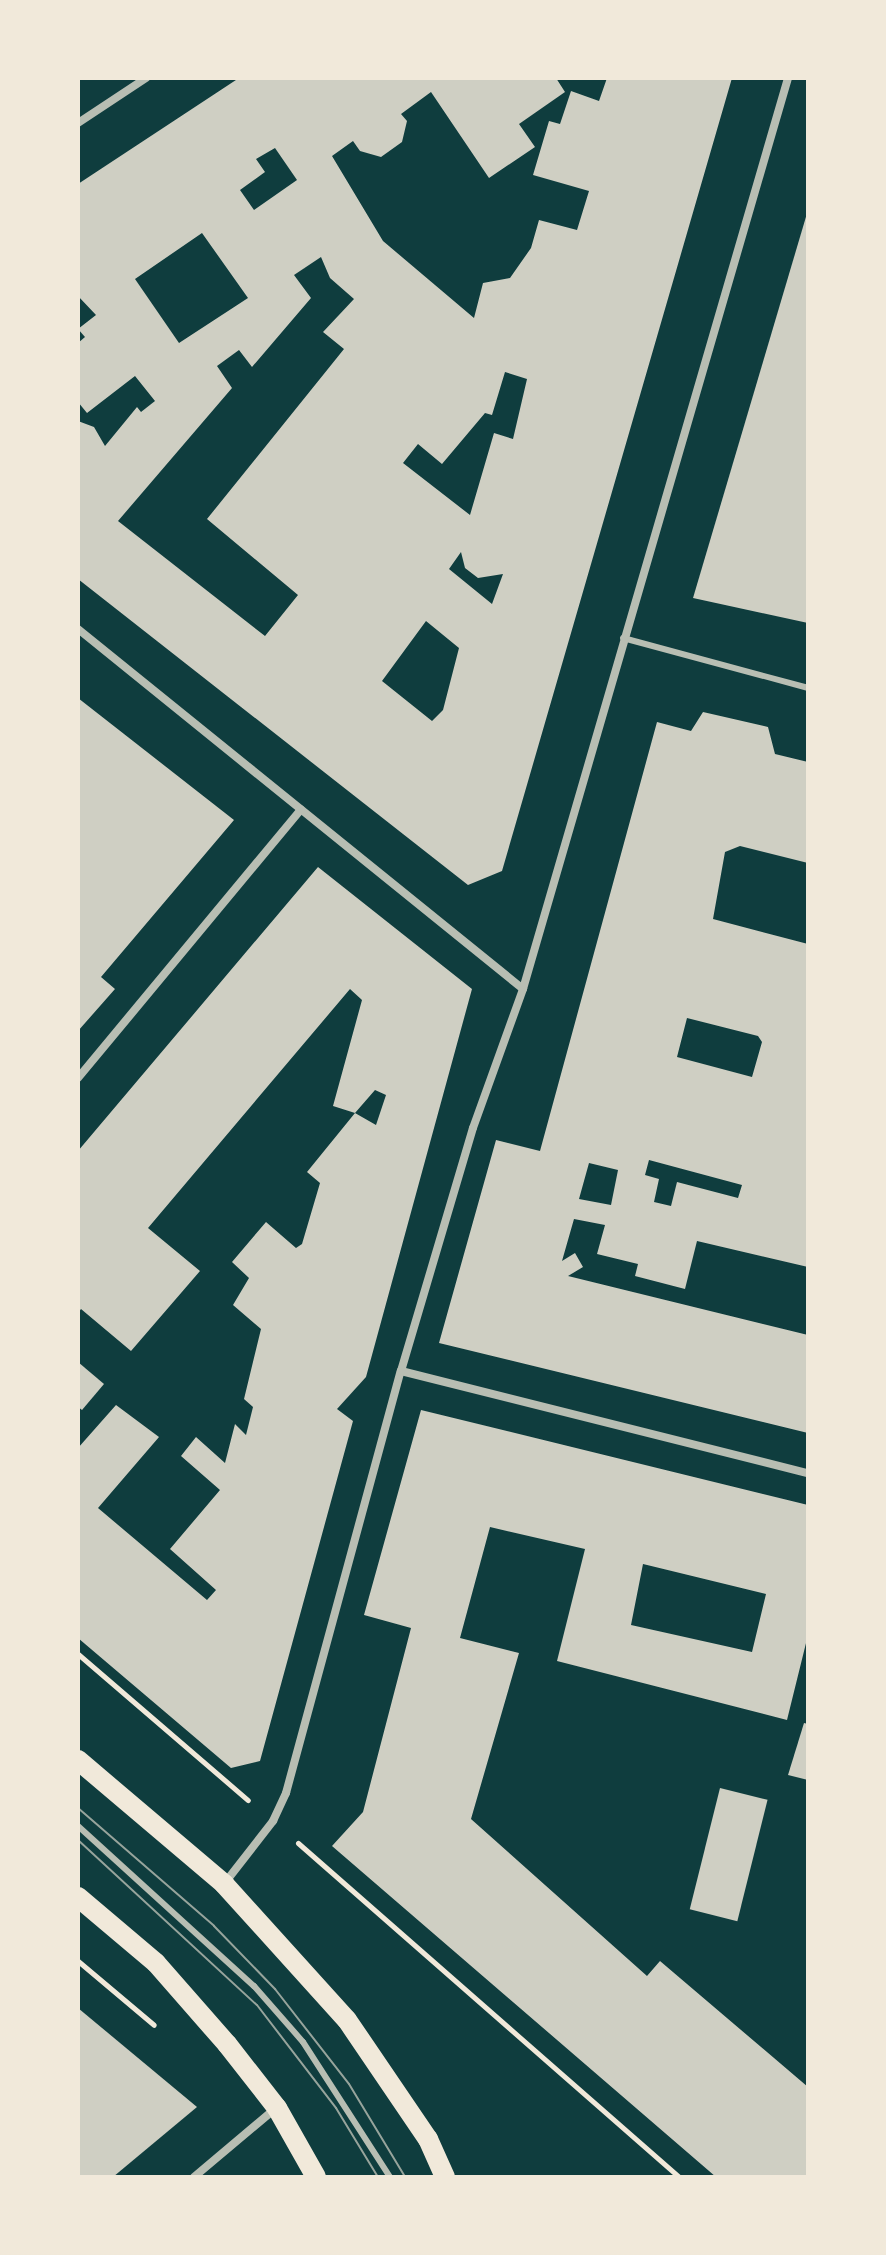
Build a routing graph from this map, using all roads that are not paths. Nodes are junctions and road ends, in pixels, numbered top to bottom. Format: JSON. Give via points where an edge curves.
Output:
{"nodes":[{"id":1,"x":146,"y":78,"type":"edge"},
{"id":2,"x":788,"y":78,"type":"edge"},
{"id":3,"x":78,"y":123,"type":"edge"},
{"id":4,"x":78,"y":629,"type":"edge"},
{"id":5,"x":623,"y":638,"type":"junction"},
{"id":6,"x":808,"y":688,"type":"edge"},
{"id":7,"x":301,"y":809,"type":"junction"},
{"id":8,"x":523,"y":989,"type":"junction"},
{"id":9,"x":78,"y":1078,"type":"edge"},
{"id":10,"x":401,"y":1371,"type":"junction"},
{"id":11,"x":808,"y":1473,"type":"edge"},
{"id":12,"x":78,"y":1760,"type":"edge"},
{"id":13,"x":78,"y":1826,"type":"edge"},
{"id":14,"x":224,"y":1884,"type":"junction"},
{"id":15,"x":78,"y":1897,"type":"edge"},
{"id":16,"x":277,"y":2108,"type":"junction"},
{"id":17,"x":194,"y":2177,"type":"edge"},
{"id":18,"x":316,"y":2177,"type":"edge"},
{"id":19,"x":390,"y":2177,"type":"edge"},
{"id":20,"x":445,"y":2177,"type":"edge"}],
"edges":[{"from":1,"to":3,"type":"street"},
{"from":2,"to":5,"type":"street"},
{"from":4,"to":7,"type":"street"},
{"from":5,"to":6,"type":"lane"},
{"from":5,"to":8,"type":"street"},
{"from":7,"to":8,"type":"street"},
{"from":7,"to":9,"type":"street"},
{"from":8,"to":10,"type":"street","via":[[473,1128]]},
{"from":10,"to":11,"type":"street"},
{"from":10,"to":14,"type":"street","via":[[286,1793],[273,1821]]},
{"from":12,"to":14,"type":"main road"},
{"from":13,"to":19,"type":"lane","via":[[254,1986],[303,2042]]},
{"from":14,"to":20,"type":"main road","via":[[347,2020],[428,2139]]},
{"from":15,"to":16,"type":"main road","via":[[156,1963]]},
{"from":16,"to":17,"type":"street"},
{"from":16,"to":18,"type":"main road"}]}
